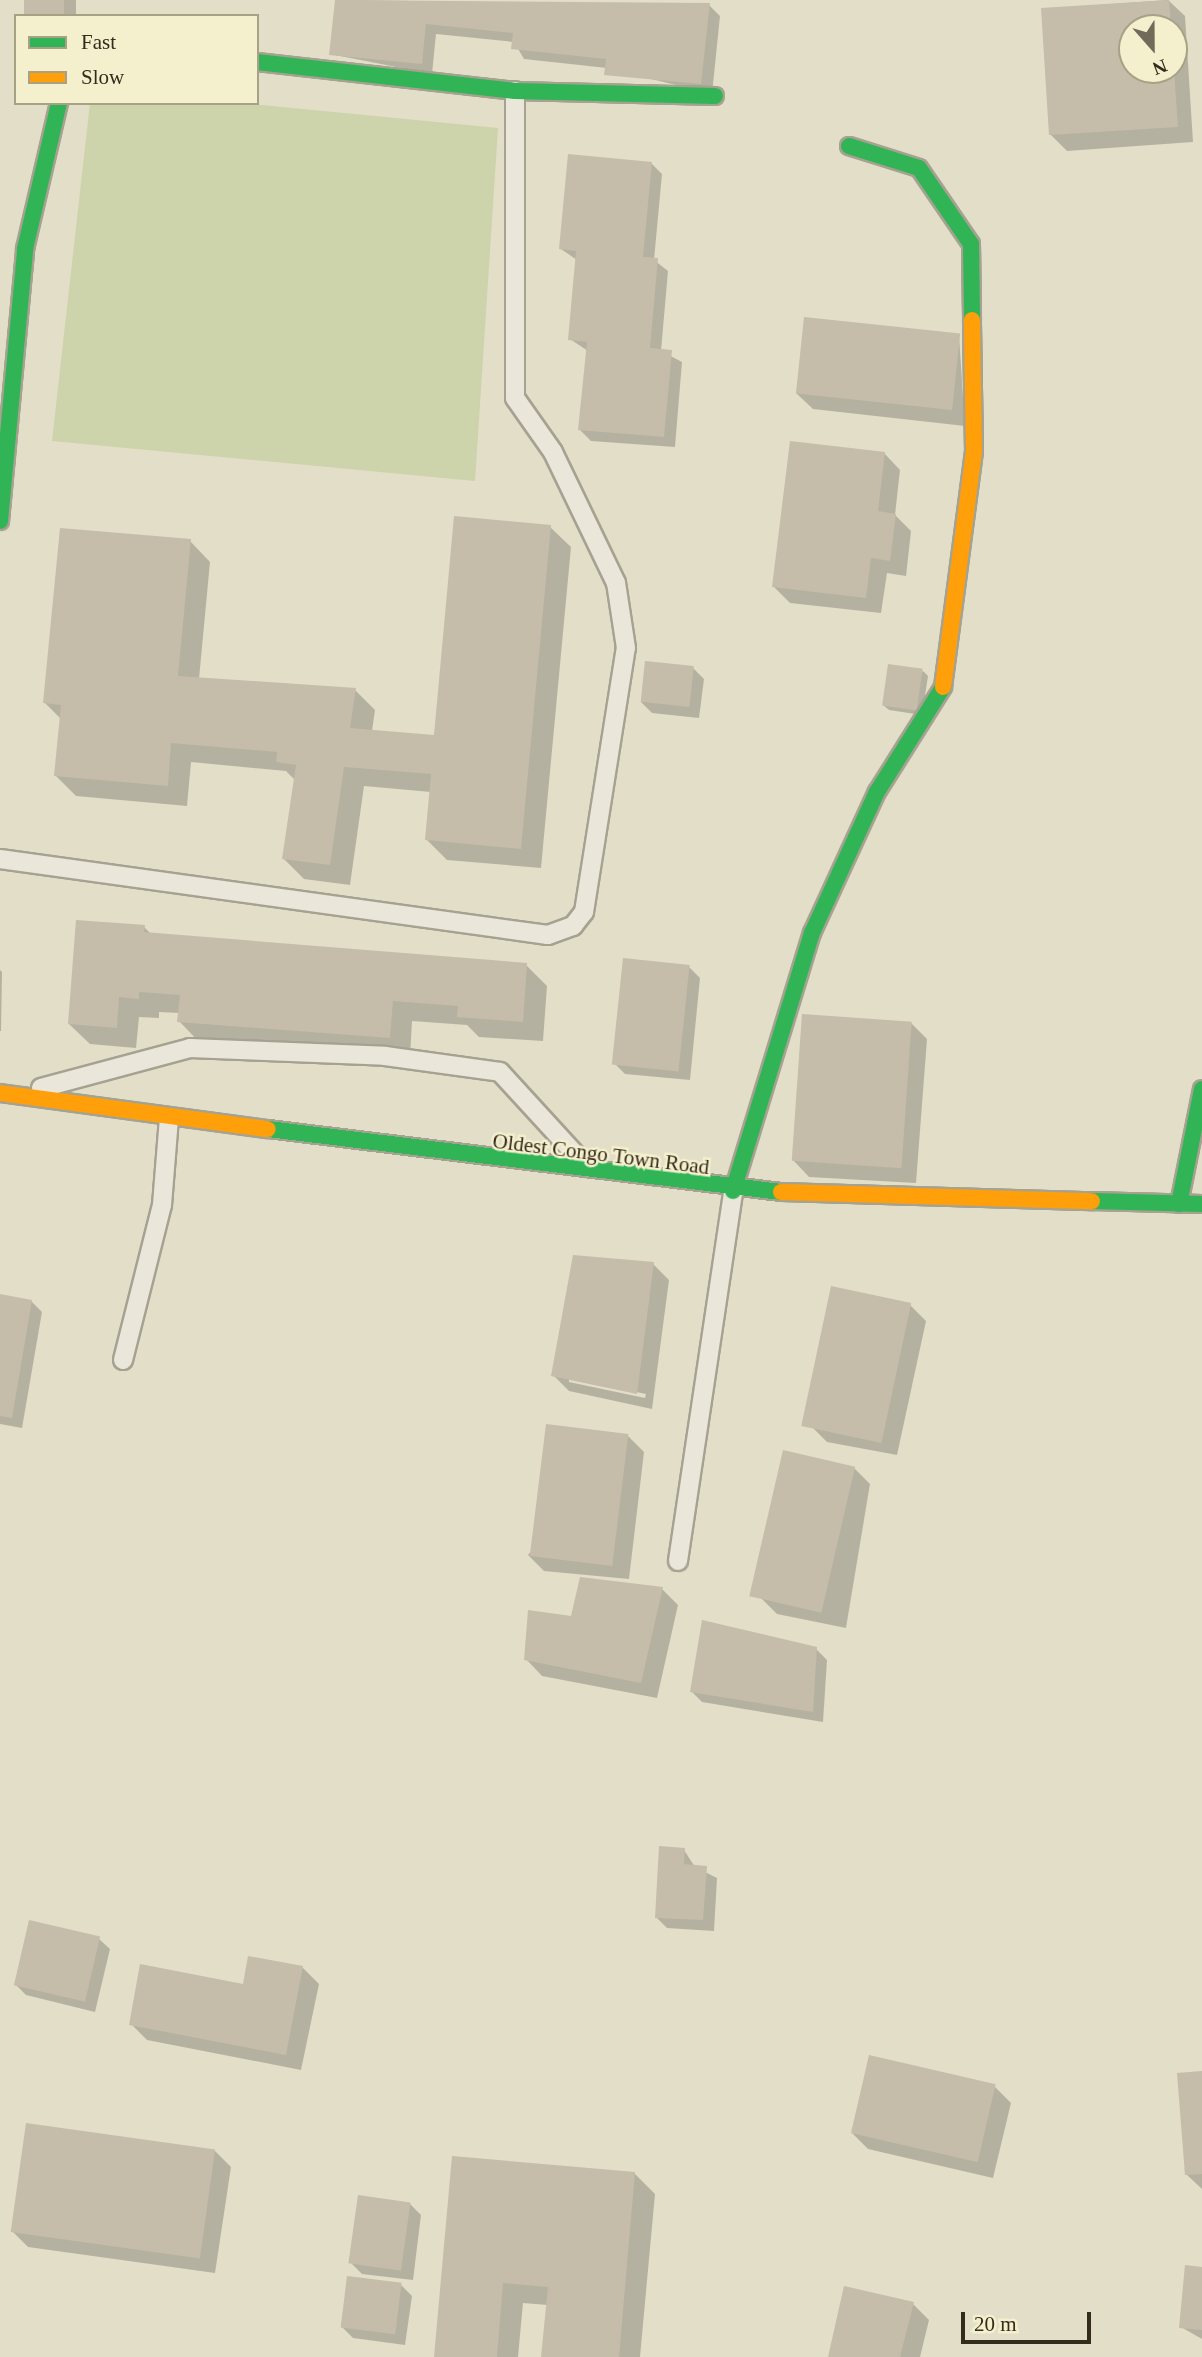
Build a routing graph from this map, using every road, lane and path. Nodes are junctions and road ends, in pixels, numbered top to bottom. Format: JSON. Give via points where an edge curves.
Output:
{"nodes":[{"id":1,"x":259,"y":62,"type":"edge"},
{"id":2,"x":515,"y":91,"type":"junction"},
{"id":3,"x":715,"y":96,"type":"dead end"},
{"id":4,"x":59,"y":105,"type":"edge"},
{"id":5,"x":849,"y":146,"type":"dead end"},
{"id":6,"x":0,"y":521,"type":"edge"},
{"id":7,"x":0,"y":859,"type":"edge"},
{"id":8,"x":1202,"y":1089,"type":"edge"},
{"id":9,"x":6,"y":1095,"type":"edge"},
{"id":10,"x":169,"y":1118,"type":"junction"},
{"id":11,"x":594,"y":1175,"type":"junction"},
{"id":12,"x":733,"y":1191,"type":"junction"},
{"id":13,"x":1179,"y":1204,"type":"junction"},
{"id":14,"x":1202,"y":1204,"type":"edge"},
{"id":15,"x":123,"y":1360,"type":"dead end"},
{"id":16,"x":678,"y":1561,"type":"dead end"}],
"edges":[{"from":1,"to":2,"type":"street"},
{"from":2,"to":3,"type":"street"},
{"from":2,"to":7,"type":"lane","via":[[515,398],[553,452],[616,583],[626,648],[584,912],[573,926],[548,935]]},
{"from":4,"to":6,"type":"street","via":[[25,249]]},
{"from":5,"to":12,"type":"street","via":[[919,168],[971,244],[974,450],[942,695],[877,792],[812,933]]},
{"from":8,"to":13,"type":"street"},
{"from":9,"to":10,"type":"street","name":"Oldest Congo Town Road"},
{"from":9,"to":11,"type":"lane","via":[[190,1048],[500,1072]]},
{"from":10,"to":11,"type":"street","name":"Oldest Congo Town Road"},
{"from":10,"to":15,"type":"lane","via":[[162,1205]]},
{"from":11,"to":12,"type":"street","name":"Oldest Congo Town Road"},
{"from":12,"to":13,"type":"street","name":"Oldest Congo Town Road"},
{"from":12,"to":16,"type":"lane"},
{"from":13,"to":14,"type":"street","name":"Oldest Congo Town Road"}]}
